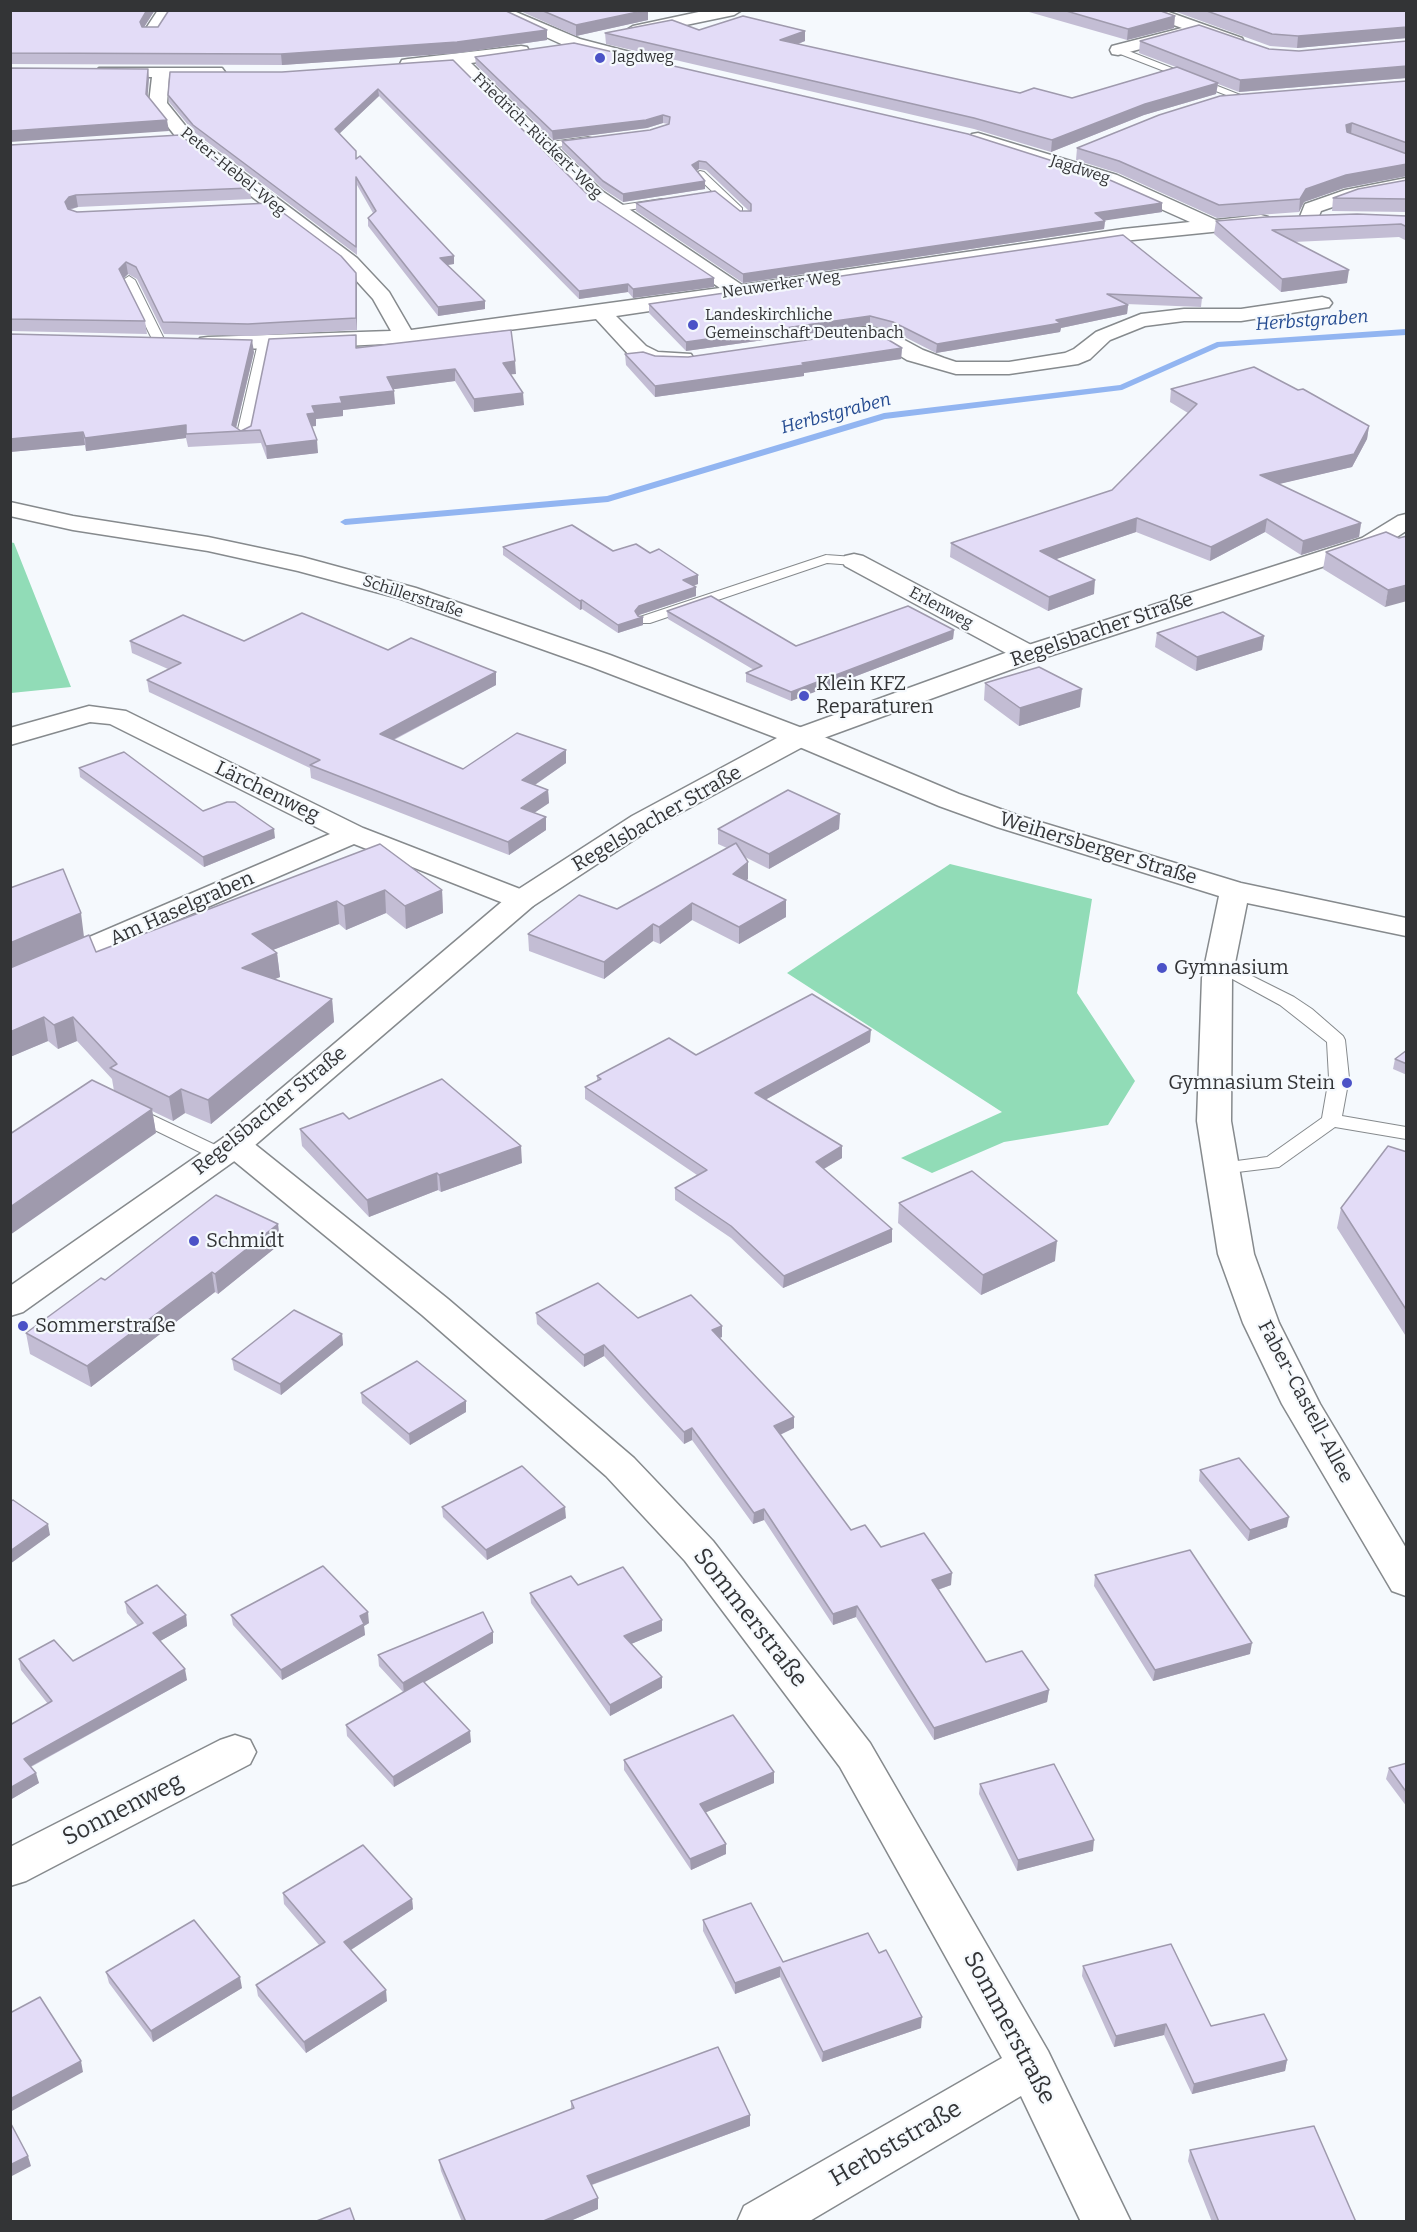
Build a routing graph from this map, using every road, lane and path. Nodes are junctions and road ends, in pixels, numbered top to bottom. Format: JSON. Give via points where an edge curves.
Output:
{"nodes":[{"id":1,"x":166,"y":10,"type":"edge"},
{"id":2,"x":490,"y":10,"type":"edge"},
{"id":3,"x":734,"y":10,"type":"edge"},
{"id":4,"x":1146,"y":10,"type":"edge"},
{"id":5,"x":1198,"y":28,"type":"junction"},
{"id":6,"x":152,"y":33,"type":"edge"},
{"id":7,"x":574,"y":42,"type":"junction"},
{"id":8,"x":1257,"y":49,"type":"edge"},
{"id":9,"x":1118,"y":51,"type":"joint"},
{"id":10,"x":459,"y":60,"type":"junction"},
{"id":11,"x":638,"y":60,"type":"edge"},
{"id":12,"x":388,"y":65,"type":"edge"},
{"id":13,"x":91,"y":72,"type":"edge"},
{"id":14,"x":160,"y":72,"type":"junction"},
{"id":15,"x":238,"y":72,"type":"edge"},
{"id":16,"x":1265,"y":97,"type":"edge"},
{"id":17,"x":1243,"y":98,"type":"junction"},
{"id":18,"x":1205,"y":105,"type":"edge"},
{"id":19,"x":961,"y":134,"type":"edge"},
{"id":20,"x":186,"y":138,"type":"junction"},
{"id":21,"x":597,"y":139,"type":"edge"},
{"id":22,"x":163,"y":140,"type":"edge"},
{"id":23,"x":543,"y":146,"type":"junction"},
{"id":24,"x":1074,"y":152,"type":"dead end"},
{"id":25,"x":1053,"y":160,"type":"junction"},
{"id":26,"x":700,"y":174,"type":"edge"},
{"id":27,"x":1407,"y":184,"type":"edge"},
{"id":28,"x":673,"y":201,"type":"edge"},
{"id":29,"x":274,"y":206,"type":"junction"},
{"id":30,"x":251,"y":207,"type":"edge"},
{"id":31,"x":615,"y":209,"type":"junction"},
{"id":32,"x":745,"y":216,"type":"edge"},
{"id":33,"x":1343,"y":218,"type":"edge"},
{"id":34,"x":1309,"y":219,"type":"junction"},
{"id":35,"x":1212,"y":225,"type":"junction"},
{"id":36,"x":129,"y":280,"type":"edge"},
{"id":37,"x":737,"y":291,"type":"junction"},
{"id":38,"x":1322,"y":303,"type":"dead end"},
{"id":39,"x":601,"y":312,"type":"junction"},
{"id":40,"x":405,"y":337,"type":"junction"},
{"id":41,"x":814,"y":340,"type":"edge"},
{"id":42,"x":137,"y":342,"type":"edge"},
{"id":43,"x":160,"y":342,"type":"junction"},
{"id":44,"x":264,"y":343,"type":"junction"},
{"id":45,"x":700,"y":357,"type":"edge"},
{"id":46,"x":243,"y":438,"type":"edge"},
{"id":47,"x":10,"y":509,"type":"edge"},
{"id":48,"x":1407,"y":521,"type":"edge"},
{"id":49,"x":854,"y":561,"type":"joint"},
{"id":50,"x":645,"y":620,"type":"edge"},
{"id":51,"x":1028,"y":654,"type":"junction"},
{"id":52,"x":10,"y":737,"type":"edge"},
{"id":53,"x":800,"y":737,"type":"junction"},
{"id":54,"x":353,"y":834,"type":"junction"},
{"id":55,"x":1234,"y":891,"type":"junction"},
{"id":56,"x":522,"y":900,"type":"junction"},
{"id":57,"x":1407,"y":927,"type":"edge"},
{"id":58,"x":1220,"y":965,"type":"junction"},
{"id":59,"x":10,"y":983,"type":"edge"},
{"id":60,"x":109,"y":1100,"type":"edge"},
{"id":61,"x":1331,"y":1120,"type":"junction"},
{"id":62,"x":1407,"y":1132,"type":"edge"},
{"id":63,"x":228,"y":1150,"type":"junction"},
{"id":64,"x":1221,"y":1168,"type":"junction"},
{"id":65,"x":10,"y":1304,"type":"edge"},
{"id":66,"x":1407,"y":1581,"type":"edge"},
{"id":67,"x":236,"y":1752,"type":"dead end"},
{"id":68,"x":10,"y":1868,"type":"edge"},
{"id":69,"x":1031,"y":2066,"type":"junction"},
{"id":70,"x":762,"y":2222,"type":"edge"},
{"id":71,"x":1106,"y":2222,"type":"edge"}],
"edges":[{"from":1,"to":6,"type":"street"},
{"from":2,"to":7,"type":"street"},
{"from":3,"to":7,"type":"street"},
{"from":4,"to":5,"type":"street"},
{"from":5,"to":8,"type":"street"},
{"from":5,"to":9,"type":"street"},
{"from":7,"to":10,"type":"street"},
{"from":7,"to":11,"type":"street"},
{"from":9,"to":17,"type":"lane"},
{"from":10,"to":12,"type":"street"},
{"from":10,"to":23,"type":"street","name":"Friedrich-Rückert-Weg"},
{"from":13,"to":14,"type":"street"},
{"from":14,"to":15,"type":"street"},
{"from":14,"to":20,"type":"street","name":"Peter-Hebel-Weg","via":[[158,103]]},
{"from":16,"to":17,"type":"street"},
{"from":17,"to":18,"type":"street"},
{"from":19,"to":25,"type":"street","name":"Jagdweg"},
{"from":20,"to":22,"type":"street"},
{"from":20,"to":29,"type":"street","name":"Peter-Hebel-Weg"},
{"from":21,"to":23,"type":"lane"},
{"from":23,"to":31,"type":"street","name":"Friedrich-Rückert-Weg"},
{"from":24,"to":25,"type":"street"},
{"from":25,"to":35,"type":"street","name":"Jagdweg","via":[[1110,179]]},
{"from":26,"to":32,"type":"lane","via":[[712,194]]},
{"from":27,"to":34,"type":"street","via":[[1312,208]]},
{"from":28,"to":31,"type":"lane"},
{"from":29,"to":30,"type":"street"},
{"from":29,"to":40,"type":"street","name":"Peter-Hebel-Weg","via":[[350,262],[382,296]]},
{"from":31,"to":37,"type":"street","name":"Friedrich-Rückert-Weg"},
{"from":33,"to":34,"type":"street","name":"Neuwerker Weg"},
{"from":34,"to":35,"type":"street","name":"Neuwerker Weg"},
{"from":35,"to":37,"type":"street","name":"Neuwerker Weg"},
{"from":36,"to":43,"type":"lane"},
{"from":37,"to":39,"type":"street","name":"Neuwerker Weg"},
{"from":38,"to":41,"type":"street","via":[[1241,315],[1141,320],[1103,336],[1070,359],[1009,368],[956,368],[936,363],[870,333]]},
{"from":39,"to":40,"type":"street","name":"Neuwerker Weg"},
{"from":39,"to":45,"type":"street","via":[[647,356],[674,360]]},
{"from":40,"to":44,"type":"street","name":"Neuwerker Weg"},
{"from":42,"to":43,"type":"street","name":"Neuwerker Weg"},
{"from":43,"to":44,"type":"street","name":"Neuwerker Weg"},
{"from":44,"to":46,"type":"lane"},
{"from":47,"to":53,"type":"street","name":"Schillerstraße","via":[[208,544],[302,564],[407,593]]},
{"from":48,"to":51,"type":"street","name":"Regelsbacher Straße","via":[[1371,543]]},
{"from":49,"to":50,"type":"lane","via":[[826,559]]},
{"from":49,"to":51,"type":"street","name":"Erlenweg"},
{"from":51,"to":53,"type":"street","name":"Regelsbacher Straße"},
{"from":52,"to":54,"type":"street","name":"Lärchenweg","via":[[82,716],[116,717]]},
{"from":53,"to":55,"type":"street","name":"Weihersberger Straße","via":[[1007,821]]},
{"from":53,"to":56,"type":"street","name":"Regelsbacher Straße","via":[[642,822]]},
{"from":54,"to":56,"type":"street","name":"Lärchenweg"},
{"from":54,"to":59,"type":"street","name":"Am Haselgraben"},
{"from":55,"to":57,"type":"street","name":"Weihersberger Straße"},
{"from":55,"to":58,"type":"street","name":"Faber-Castell-Allee"},
{"from":56,"to":63,"type":"street","name":"Regelsbacher Straße"},
{"from":58,"to":61,"type":"lane","via":[[1287,1001],[1336,1040],[1339,1078]]},
{"from":58,"to":64,"type":"street","name":"Faber-Castell-Allee","via":[[1214,1121]]},
{"from":60,"to":63,"type":"lane"},
{"from":61,"to":62,"type":"lane"},
{"from":61,"to":64,"type":"lane","via":[[1272,1163]]},
{"from":63,"to":65,"type":"street","name":"Regelsbacher Straße"},
{"from":63,"to":69,"type":"street","name":"Sommerstraße","via":[[435,1307],[620,1467],[699,1551],[855,1755]]},
{"from":64,"to":66,"type":"street","name":"Faber-Castell-Allee","via":[[1236,1254],[1261,1323],[1301,1404]]},
{"from":67,"to":68,"type":"street","name":"Sonnenweg"},
{"from":69,"to":70,"type":"street","name":"Herbststraße"},
{"from":69,"to":71,"type":"street","name":"Sommerstraße"}]}
